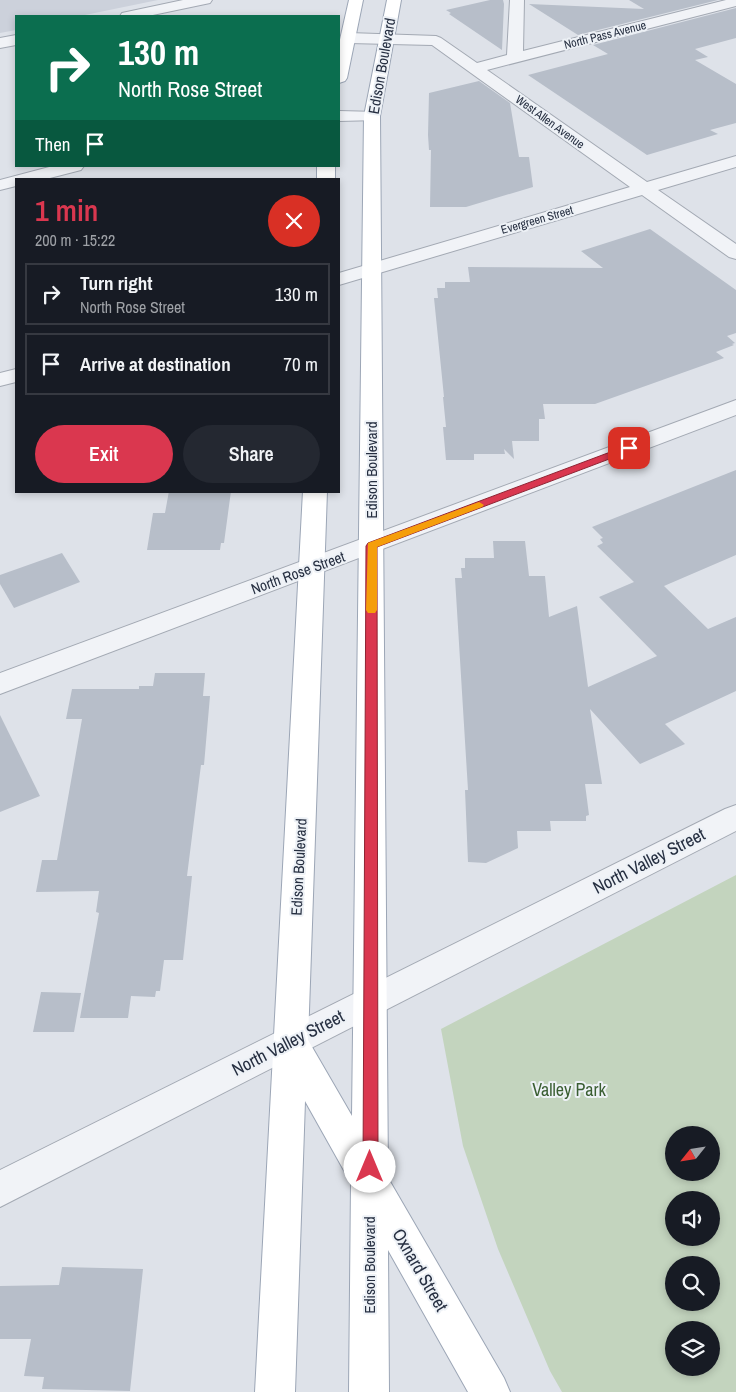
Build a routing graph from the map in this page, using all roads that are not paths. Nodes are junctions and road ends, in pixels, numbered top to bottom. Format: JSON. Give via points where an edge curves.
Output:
{"nodes":[{"id":1,"x":205,"y":0,"type":"edge"},
{"id":2,"x":356,"y":0,"type":"edge"},
{"id":3,"x":394,"y":0,"type":"edge"},
{"id":4,"x":517,"y":0,"type":"edge"},
{"id":5,"x":736,"y":2,"type":"edge"},
{"id":6,"x":132,"y":15,"type":"edge"},
{"id":7,"x":349,"y":38,"type":"junction"},
{"id":8,"x":388,"y":39,"type":"junction"},
{"id":9,"x":15,"y":40,"type":"edge"},
{"id":10,"x":0,"y":43,"type":"edge"},
{"id":11,"x":515,"y":57,"type":"junction"},
{"id":12,"x":475,"y":68,"type":"junction"},
{"id":13,"x":340,"y":74,"type":"edge"},
{"id":14,"x":340,"y":116,"type":"edge"},
{"id":15,"x":372,"y":116,"type":"junction"},
{"id":16,"x":736,"y":161,"type":"edge"},
{"id":17,"x":71,"y":167,"type":"edge"},
{"id":18,"x":28,"y":178,"type":"edge"},
{"id":19,"x":15,"y":181,"type":"edge"},
{"id":20,"x":0,"y":185,"type":"edge"},
{"id":21,"x":644,"y":189,"type":"junction"},
{"id":22,"x":736,"y":253,"type":"edge"},
{"id":23,"x":372,"y":269,"type":"junction"},
{"id":24,"x":340,"y":279,"type":"edge"},
{"id":25,"x":15,"y":375,"type":"edge"},
{"id":26,"x":0,"y":380,"type":"edge"},
{"id":27,"x":736,"y":407,"type":"edge"},
{"id":28,"x":314,"y":493,"type":"edge"},
{"id":29,"x":372,"y":546,"type":"junction"},
{"id":30,"x":312,"y":568,"type":"junction"},
{"id":31,"x":0,"y":684,"type":"edge"},
{"id":32,"x":736,"y":817,"type":"edge"},
{"id":33,"x":371,"y":1000,"type":"junction"},
{"id":34,"x":291,"y":1043,"type":"junction"},
{"id":35,"x":370,"y":1185,"type":"junction"},
{"id":36,"x":0,"y":1189,"type":"edge"},
{"id":37,"x":274,"y":1392,"type":"edge"},
{"id":38,"x":369,"y":1392,"type":"edge"},
{"id":39,"x":490,"y":1392,"type":"edge"}],
"edges":[{"from":1,"to":6,"type":"street"},
{"from":2,"to":7,"type":"main road"},
{"from":3,"to":8,"type":"main road","name":"Edison Boulevard"},
{"from":4,"to":11,"type":"street"},
{"from":5,"to":11,"type":"street","name":"North Pass Avenue"},
{"from":7,"to":8,"type":"street","name":"West Allen Avenue"},
{"from":7,"to":13,"type":"main road"},
{"from":8,"to":12,"type":"street","name":"West Allen Avenue","via":[[436,41]]},
{"from":8,"to":15,"type":"main road","name":"Edison Boulevard"},
{"from":9,"to":10,"type":"street"},
{"from":11,"to":12,"type":"street","name":"North Pass Avenue"},
{"from":12,"to":21,"type":"street","name":"West Allen Avenue"},
{"from":14,"to":15,"type":"street"},
{"from":15,"to":23,"type":"main road","name":"Edison Boulevard"},
{"from":16,"to":21,"type":"street","name":"Evergreen Street"},
{"from":17,"to":18,"type":"street"},
{"from":19,"to":20,"type":"street"},
{"from":21,"to":22,"type":"street","name":"West Allen Avenue"},
{"from":21,"to":23,"type":"street","name":"Evergreen Street"},
{"from":23,"to":24,"type":"street","name":"Evergreen Street"},
{"from":23,"to":29,"type":"main road","name":"Edison Boulevard"},
{"from":25,"to":26,"type":"street"},
{"from":27,"to":29,"type":"street","name":"North Rose Street"},
{"from":28,"to":30,"type":"main road","name":"Edison Boulevard"},
{"from":29,"to":30,"type":"street","name":"North Rose Street"},
{"from":29,"to":33,"type":"main road","name":"Edison Boulevard"},
{"from":30,"to":31,"type":"street","name":"North Rose Street"},
{"from":30,"to":34,"type":"main road","name":"Edison Boulevard"},
{"from":32,"to":33,"type":"street","name":"North Valley Street"},
{"from":33,"to":34,"type":"street","name":"North Valley Street"},
{"from":33,"to":35,"type":"main road","name":"Edison Boulevard"},
{"from":34,"to":35,"type":"main road","name":"Oxnard Street"},
{"from":34,"to":36,"type":"street","name":"North Valley Street"},
{"from":34,"to":37,"type":"main road","name":"Edison Boulevard"},
{"from":35,"to":38,"type":"main road","name":"Edison Boulevard"},
{"from":35,"to":39,"type":"main road","name":"Oxnard Street"}]}
